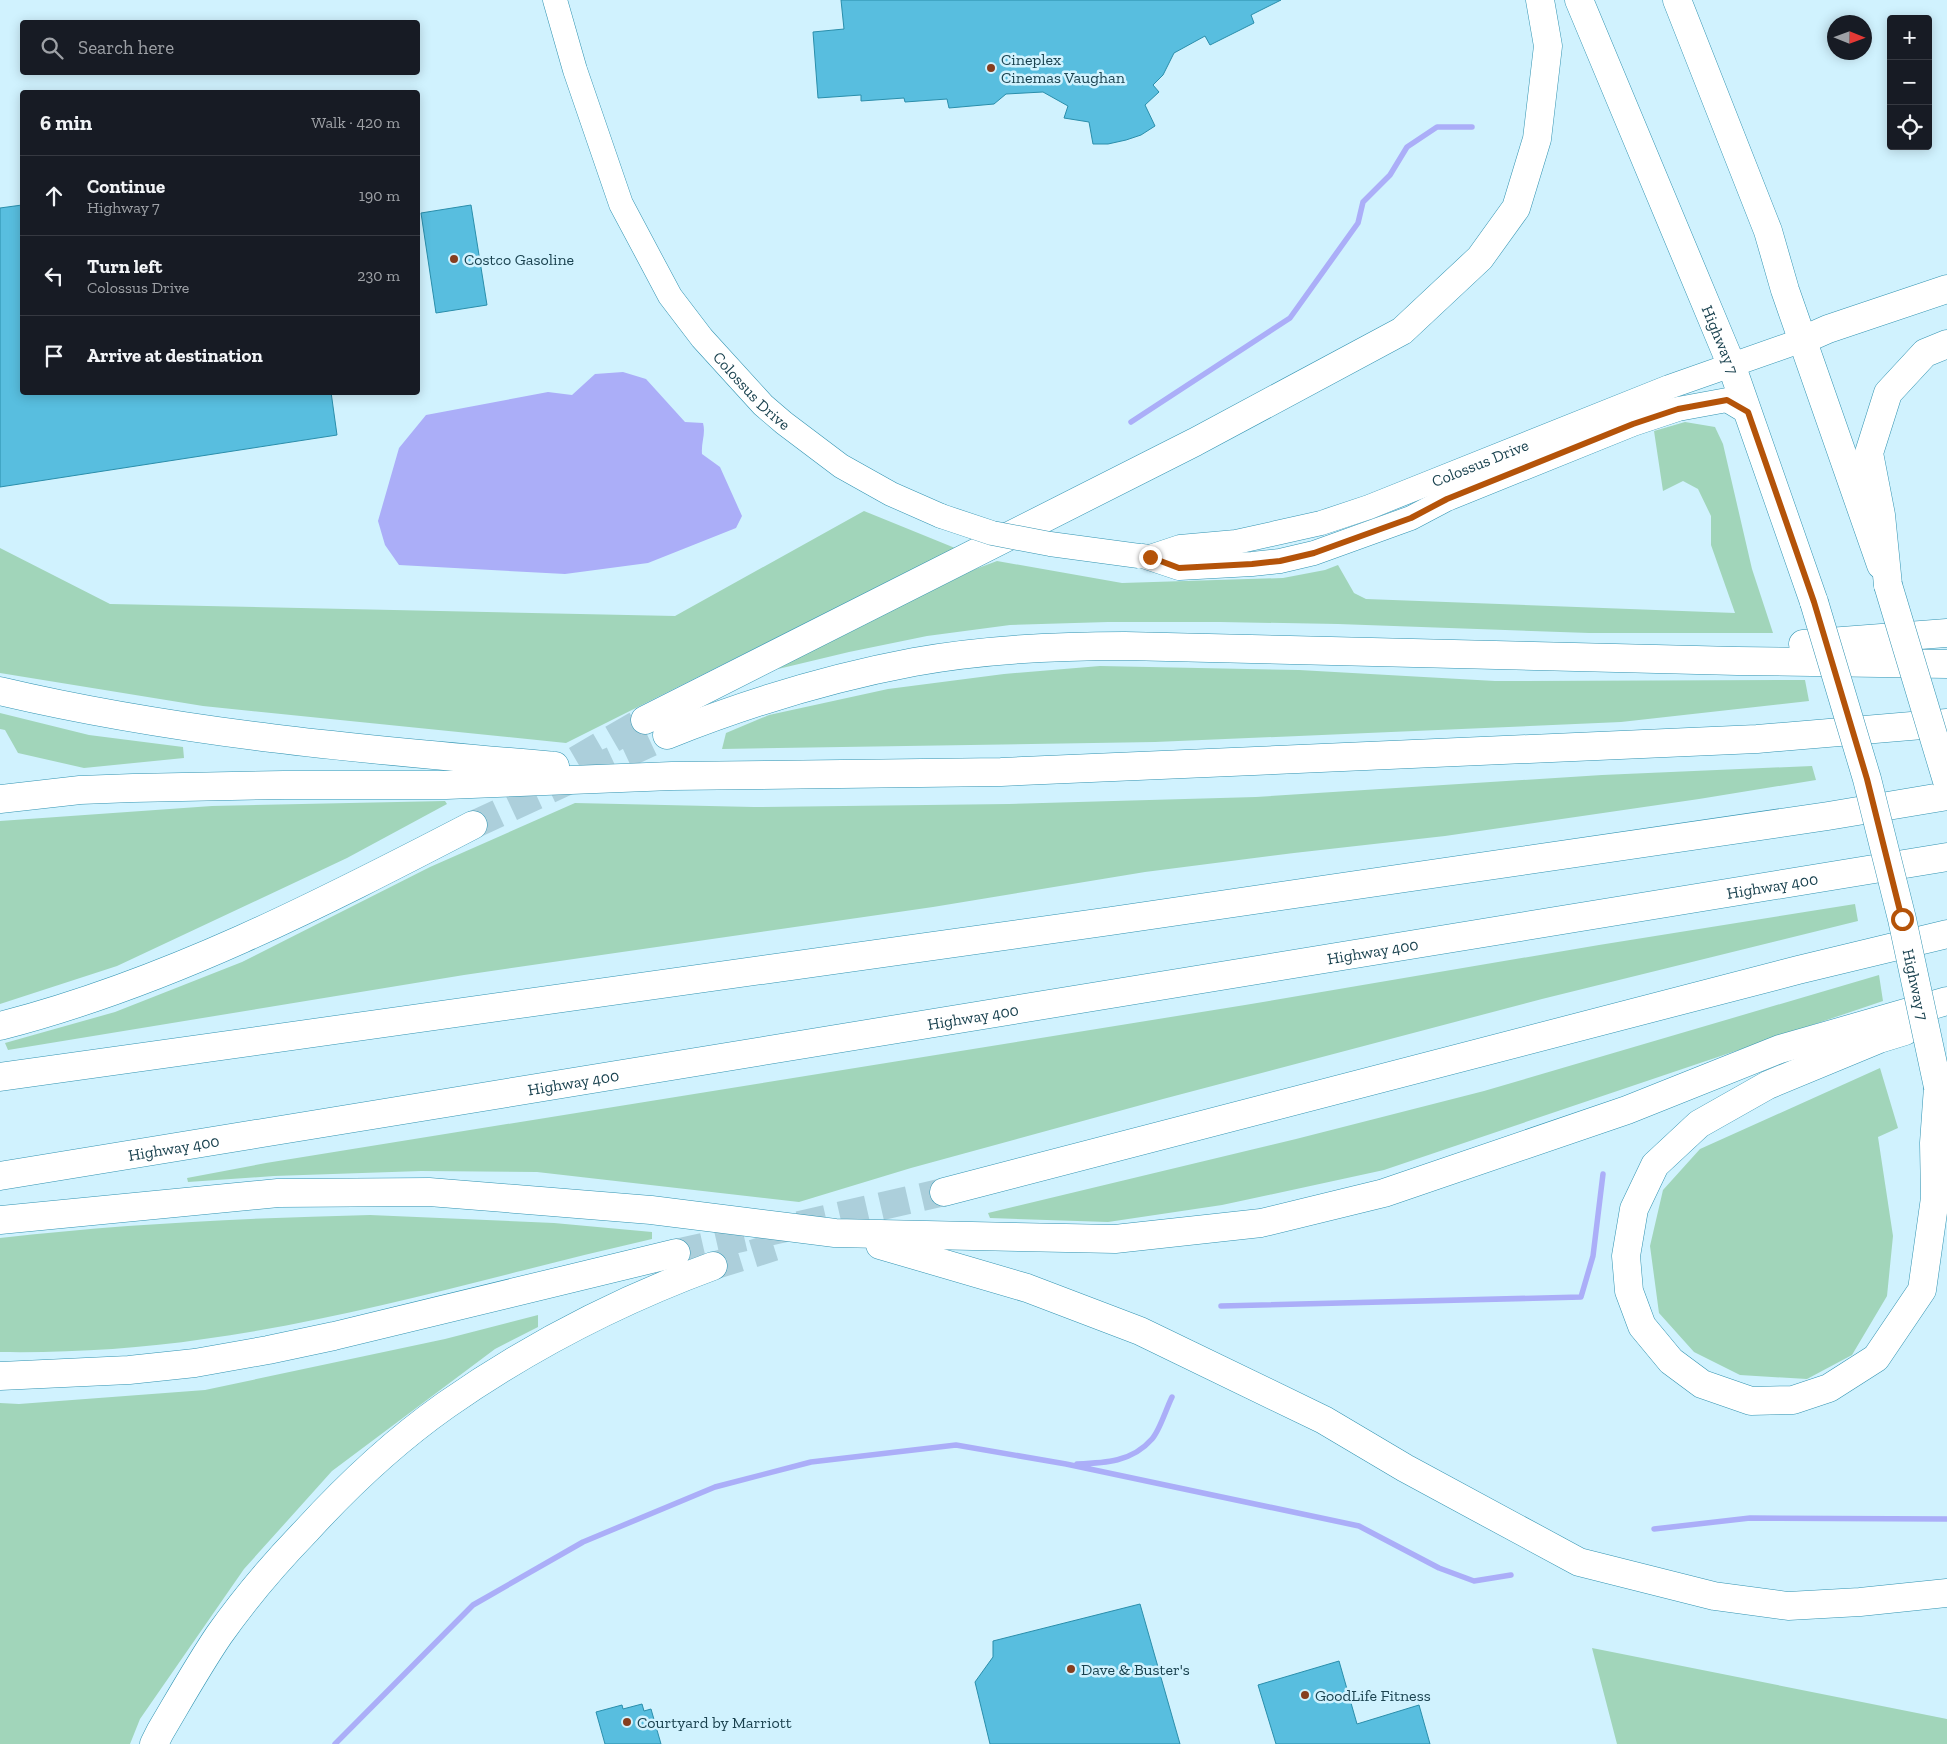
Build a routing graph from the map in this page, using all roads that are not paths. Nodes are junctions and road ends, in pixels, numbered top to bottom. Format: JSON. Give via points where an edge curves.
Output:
{"nodes":[{"id":1,"x":555,"y":0,"type":"edge"},
{"id":2,"x":1540,"y":0,"type":"edge"},
{"id":3,"x":1579,"y":0,"type":"edge"},
{"id":4,"x":1677,"y":1,"type":"edge"},
{"id":5,"x":1947,"y":289,"type":"edge"},
{"id":6,"x":1803,"y":340,"type":"junction"},
{"id":7,"x":1947,"y":344,"type":"edge"},
{"id":8,"x":1731,"y":364,"type":"junction"},
{"id":9,"x":1748,"y":412,"type":"junction"},
{"id":10,"x":1629,"y":415,"type":"junction"},
{"id":11,"x":1888,"y":585,"type":"junction"},
{"id":12,"x":1947,"y":633,"type":"edge"},
{"id":13,"x":1737,"y":661,"type":"junction"},
{"id":14,"x":1947,"y":664,"type":"edge"},
{"id":15,"x":0,"y":692,"type":"edge"},
{"id":16,"x":645,"y":720,"type":"tunnel mouth"},
{"id":17,"x":1947,"y":723,"type":"edge"},
{"id":18,"x":668,"y":735,"type":"tunnel mouth"},
{"id":19,"x":672,"y":776,"type":"junction"},
{"id":20,"x":1947,"y":781,"type":"edge"},
{"id":21,"x":1947,"y":796,"type":"edge"},
{"id":22,"x":0,"y":799,"type":"edge"},
{"id":23,"x":473,"y":825,"type":"tunnel mouth"},
{"id":24,"x":1947,"y":857,"type":"edge"},
{"id":25,"x":1947,"y":934,"type":"edge"},
{"id":26,"x":1947,"y":1000,"type":"edge"},
{"id":27,"x":1947,"y":1018,"type":"edge"},
{"id":28,"x":0,"y":1026,"type":"edge"},
{"id":29,"x":0,"y":1077,"type":"edge"},
{"id":30,"x":1938,"y":1087,"type":"junction"},
{"id":31,"x":1947,"y":1154,"type":"edge"},
{"id":32,"x":0,"y":1176,"type":"edge"},
{"id":33,"x":944,"y":1192,"type":"tunnel mouth"},
{"id":34,"x":0,"y":1220,"type":"edge"},
{"id":35,"x":835,"y":1233,"type":"junction"},
{"id":36,"x":676,"y":1253,"type":"tunnel mouth"},
{"id":37,"x":713,"y":1266,"type":"tunnel mouth"},
{"id":38,"x":0,"y":1376,"type":"edge"},
{"id":39,"x":1947,"y":1593,"type":"edge"},
{"id":40,"x":154,"y":1744,"type":"edge"}],
"edges":[{"from":1,"to":10,"type":"street","name":"Colossus Drive","bridge":true,"via":[[575,70],[621,204],[670,296],[702,338],[784,424],[841,466],[891,494],[941,516],[992,533],[1144,556],[1180,547],[1236,542],[1320,523]]},
{"from":2,"to":16,"type":"main road","via":[[1548,46],[1546,65],[1537,139],[1516,208],[1480,258],[1402,331],[1195,442]]},
{"from":3,"to":8,"type":"main road","name":"Highway 7"},
{"from":4,"to":6,"type":"main road","via":[[1768,231]]},
{"from":5,"to":6,"type":"main road"},
{"from":6,"to":8,"type":"street","name":"Colossus Drive"},
{"from":6,"to":11,"type":"main road"},
{"from":7,"to":11,"type":"main road","via":[[1925,353],[1888,393],[1868,453],[1881,515]]},
{"from":8,"to":9,"type":"main road","name":"Highway 7"},
{"from":8,"to":10,"type":"street","name":"Colossus Drive","via":[[1669,387]]},
{"from":9,"to":10,"type":"street","name":"Colossus Drive","via":[[1727,400]]},
{"from":9,"to":30,"type":"main road","name":"Highway 7","bridge":true,"via":[[1814,602],[1867,779],[1902,919]]},
{"from":11,"to":20,"type":"main road","bridge":true},
{"from":12,"to":13,"type":"main road","via":[[1773,646]]},
{"from":13,"to":14,"type":"main road"},
{"from":13,"to":18,"type":"main road","via":[[1056,646],[915,662],[843,677],[720,714]]},
{"from":15,"to":19,"type":"main road","via":[[72,708],[245,734],[460,758]]},
{"from":17,"to":19,"type":"main road","via":[[1758,739],[1011,772]]},
{"from":19,"to":22,"type":"main road","via":[[446,785],[133,788]]},
{"from":21,"to":29,"type":"main road","via":[[1111,921]]},
{"from":23,"to":28,"type":"main road","via":[[302,911],[209,953],[87,1000]]},
{"from":24,"to":32,"type":"main road","name":"Highway 400"},
{"from":25,"to":33,"type":"main road"},
{"from":26,"to":35,"type":"main road","via":[[1780,1049],[1626,1110],[1384,1193],[1260,1223],[1115,1240]]},
{"from":27,"to":30,"type":"main road","via":[[1879,1039],[1768,1084],[1699,1124],[1656,1165],[1634,1209],[1626,1256],[1629,1291],[1642,1326],[1671,1361],[1702,1384],[1751,1401],[1793,1400],[1829,1388],[1876,1358],[1922,1290],[1935,1198]]},
{"from":30,"to":31,"type":"main road","name":"Highway 7"},
{"from":34,"to":35,"type":"main road","via":[[278,1193],[429,1192],[651,1210]]},
{"from":35,"to":39,"type":"main road","via":[[1010,1283],[1140,1331],[1324,1420],[1578,1562],[1714,1596],[1788,1606]]},
{"from":36,"to":38,"type":"main road","via":[[268,1350],[129,1370]]},
{"from":37,"to":40,"type":"main road","via":[[636,1297],[561,1333],[445,1406],[389,1450],[332,1502],[274,1564],[219,1635]]}]}
